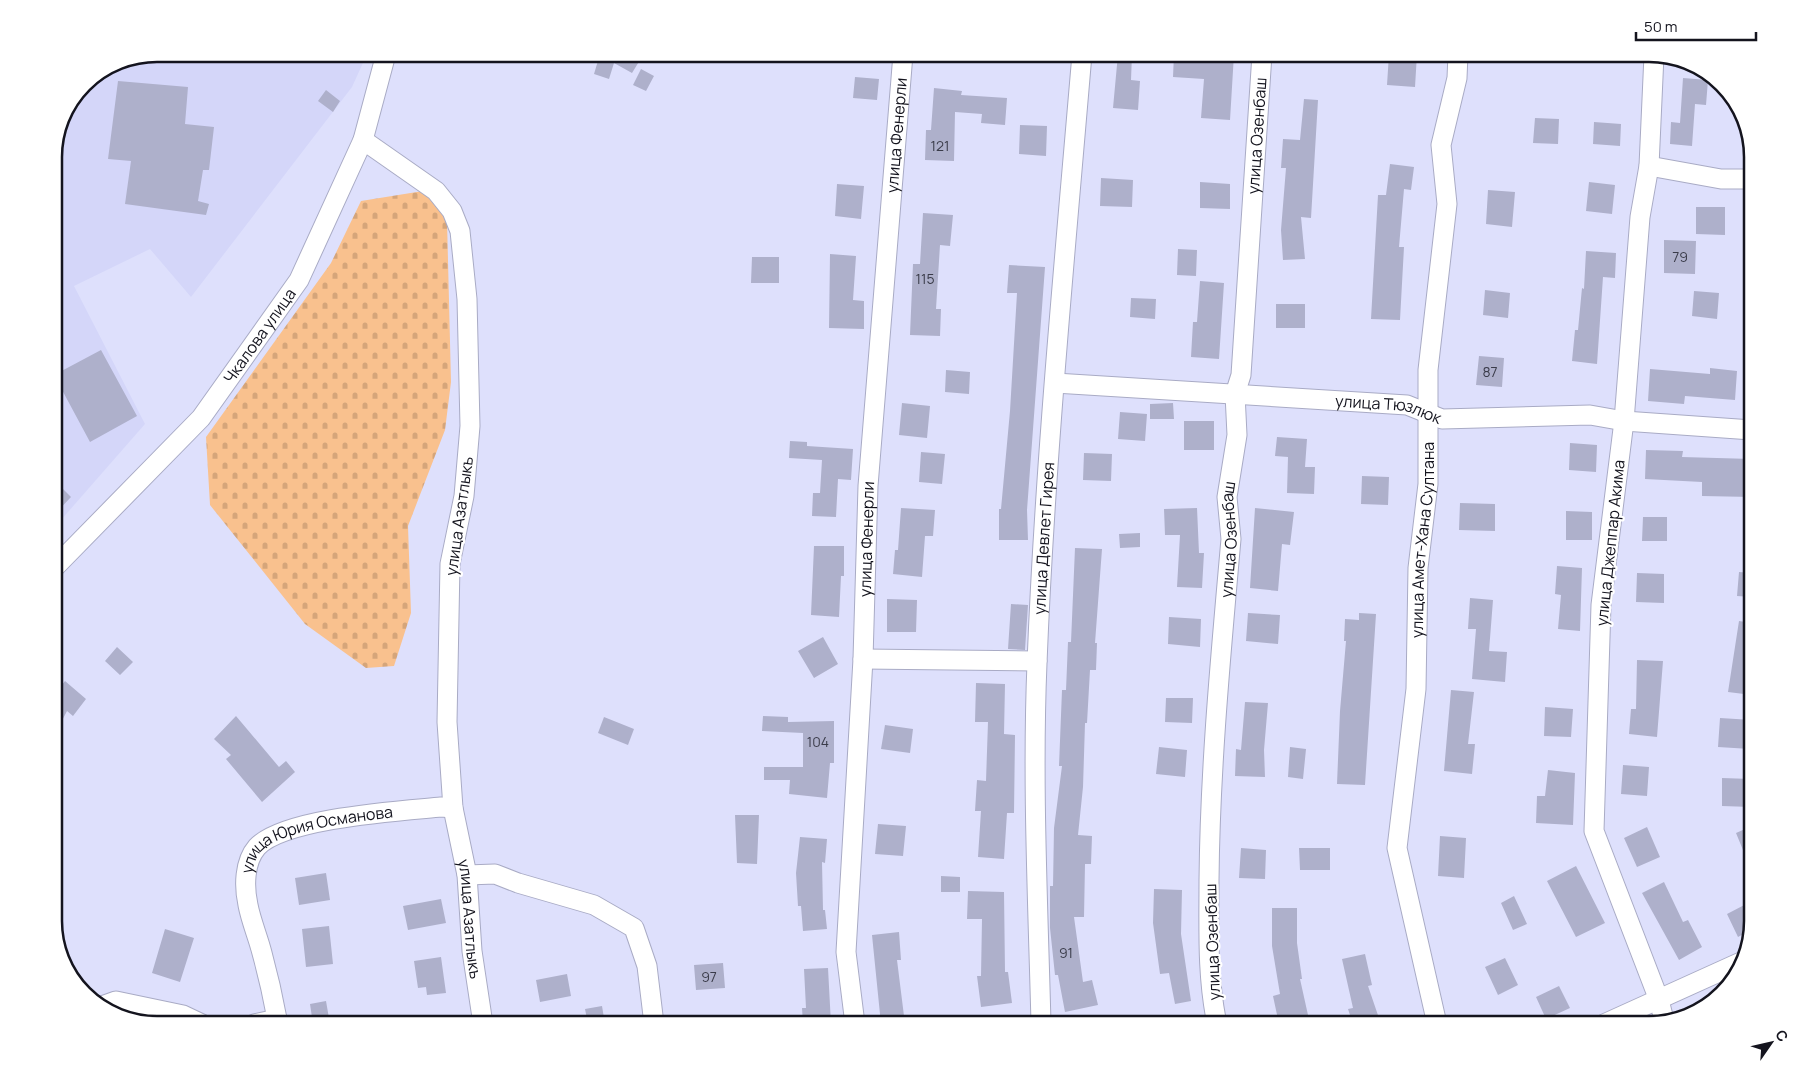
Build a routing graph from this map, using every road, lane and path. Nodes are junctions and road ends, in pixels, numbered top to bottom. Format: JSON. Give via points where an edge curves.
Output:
{"nodes":[{"id":1,"x":902,"y":62,"type":"edge"},
{"id":2,"x":1081,"y":62,"type":"edge"},
{"id":3,"x":1261,"y":62,"type":"edge"},
{"id":4,"x":1458,"y":62,"type":"edge"},
{"id":5,"x":1654,"y":62,"type":"edge"},
{"id":6,"x":384,"y":63,"type":"edge"},
{"id":7,"x":363,"y":140,"type":"junction"},
{"id":8,"x":1649,"y":166,"type":"junction"},
{"id":9,"x":1743,"y":179,"type":"edge"},
{"id":10,"x":1055,"y":383,"type":"junction"},
{"id":11,"x":1235,"y":394,"type":"junction"},
{"id":12,"x":1427,"y":413,"type":"junction"},
{"id":13,"x":1624,"y":421,"type":"junction"},
{"id":14,"x":1743,"y":429,"type":"edge"},
{"id":15,"x":63,"y":559,"type":"edge"},
{"id":16,"x":864,"y":659,"type":"junction"},
{"id":17,"x":1037,"y":661,"type":"junction"},
{"id":18,"x":453,"y":808,"type":"junction"},
{"id":19,"x":467,"y":875,"type":"junction"},
{"id":20,"x":1732,"y":966,"type":"edge"},
{"id":21,"x":1659,"y":1000,"type":"junction"},
{"id":22,"x":110,"y":1003,"type":"edge"},
{"id":23,"x":1663,"y":1015,"type":"edge"},
{"id":24,"x":185,"y":1016,"type":"edge"},
{"id":25,"x":277,"y":1016,"type":"edge"},
{"id":26,"x":482,"y":1016,"type":"edge"},
{"id":27,"x":653,"y":1016,"type":"edge"},
{"id":28,"x":854,"y":1016,"type":"edge"},
{"id":29,"x":1041,"y":1016,"type":"edge"},
{"id":30,"x":1215,"y":1016,"type":"edge"},
{"id":31,"x":1435,"y":1016,"type":"edge"},
{"id":32,"x":1622,"y":1016,"type":"edge"}],
"edges":[{"from":1,"to":16,"type":"street","name":"улица Фенерли","via":[[868,486]]},
{"from":2,"to":10,"type":"street","name":"улица Девлет Гирея"},
{"from":3,"to":11,"type":"street","name":"улица Озенбаш","via":[[1241,375]]},
{"from":4,"to":12,"type":"street","name":"улица Амет-Хана Султана","via":[[1441,145],[1447,204],[1428,370]]},
{"from":5,"to":8,"type":"street","name":"улица Джеппар Акима"},
{"from":6,"to":7,"type":"street","name":"Чкалова улица"},
{"from":7,"to":15,"type":"street","name":"Чкалова улица","via":[[299,280],[201,418]]},
{"from":7,"to":18,"type":"street","name":"улица Азатлыкъ","via":[[436,191],[452,211],[460,231],[467,299],[470,426],[464,496],[450,564],[447,722]]},
{"from":8,"to":9,"type":"street","via":[[1721,179]]},
{"from":8,"to":13,"type":"street","name":"улица Джеппар Акима","via":[[1640,217]]},
{"from":10,"to":11,"type":"street","name":"улица Тюзлюк"},
{"from":10,"to":17,"type":"street","name":"улица Девлет Гирея"},
{"from":11,"to":12,"type":"street","name":"улица Тюзлюк","via":[[1408,405]]},
{"from":11,"to":30,"type":"street","name":"улица Озенбаш","via":[[1236,435],[1227,497],[1231,540],[1209,819],[1209,951]]},
{"from":12,"to":13,"type":"street","name":"улица Тюзлюк","via":[[1442,419],[1590,415]]},
{"from":12,"to":31,"type":"street","name":"улица Амет-Хана Султана","via":[[1428,484],[1418,568],[1416,689],[1397,848]]},
{"from":13,"to":14,"type":"street","name":"улица Тюзлюк"},
{"from":13,"to":21,"type":"street","name":"улица Джеппар Акима","via":[[1601,605],[1594,831]]},
{"from":16,"to":17,"type":"street"},
{"from":16,"to":28,"type":"street","name":"улица Фенерли","via":[[846,952]]},
{"from":17,"to":29,"type":"street","name":"улица Девлет Гирея","via":[[1035,745]]},
{"from":18,"to":19,"type":"street","name":"улица Азатлыкъ"},
{"from":18,"to":25,"type":"street","name":"улица Юрия Османова","via":[[314,824],[282,832],[257,848],[248,864],[248,905],[270,979]]},
{"from":19,"to":26,"type":"street","name":"улица Азатлыкъ","via":[[472,951]]},
{"from":19,"to":27,"type":"street","via":[[495,874],[594,905],[634,928],[647,966]]},
{"from":20,"to":21,"type":"street"},
{"from":21,"to":23,"type":"street","name":"улица Джеппар Акима"},
{"from":21,"to":32,"type":"street"},
{"from":22,"to":24,"type":"street","via":[[116,1001]]}]}
